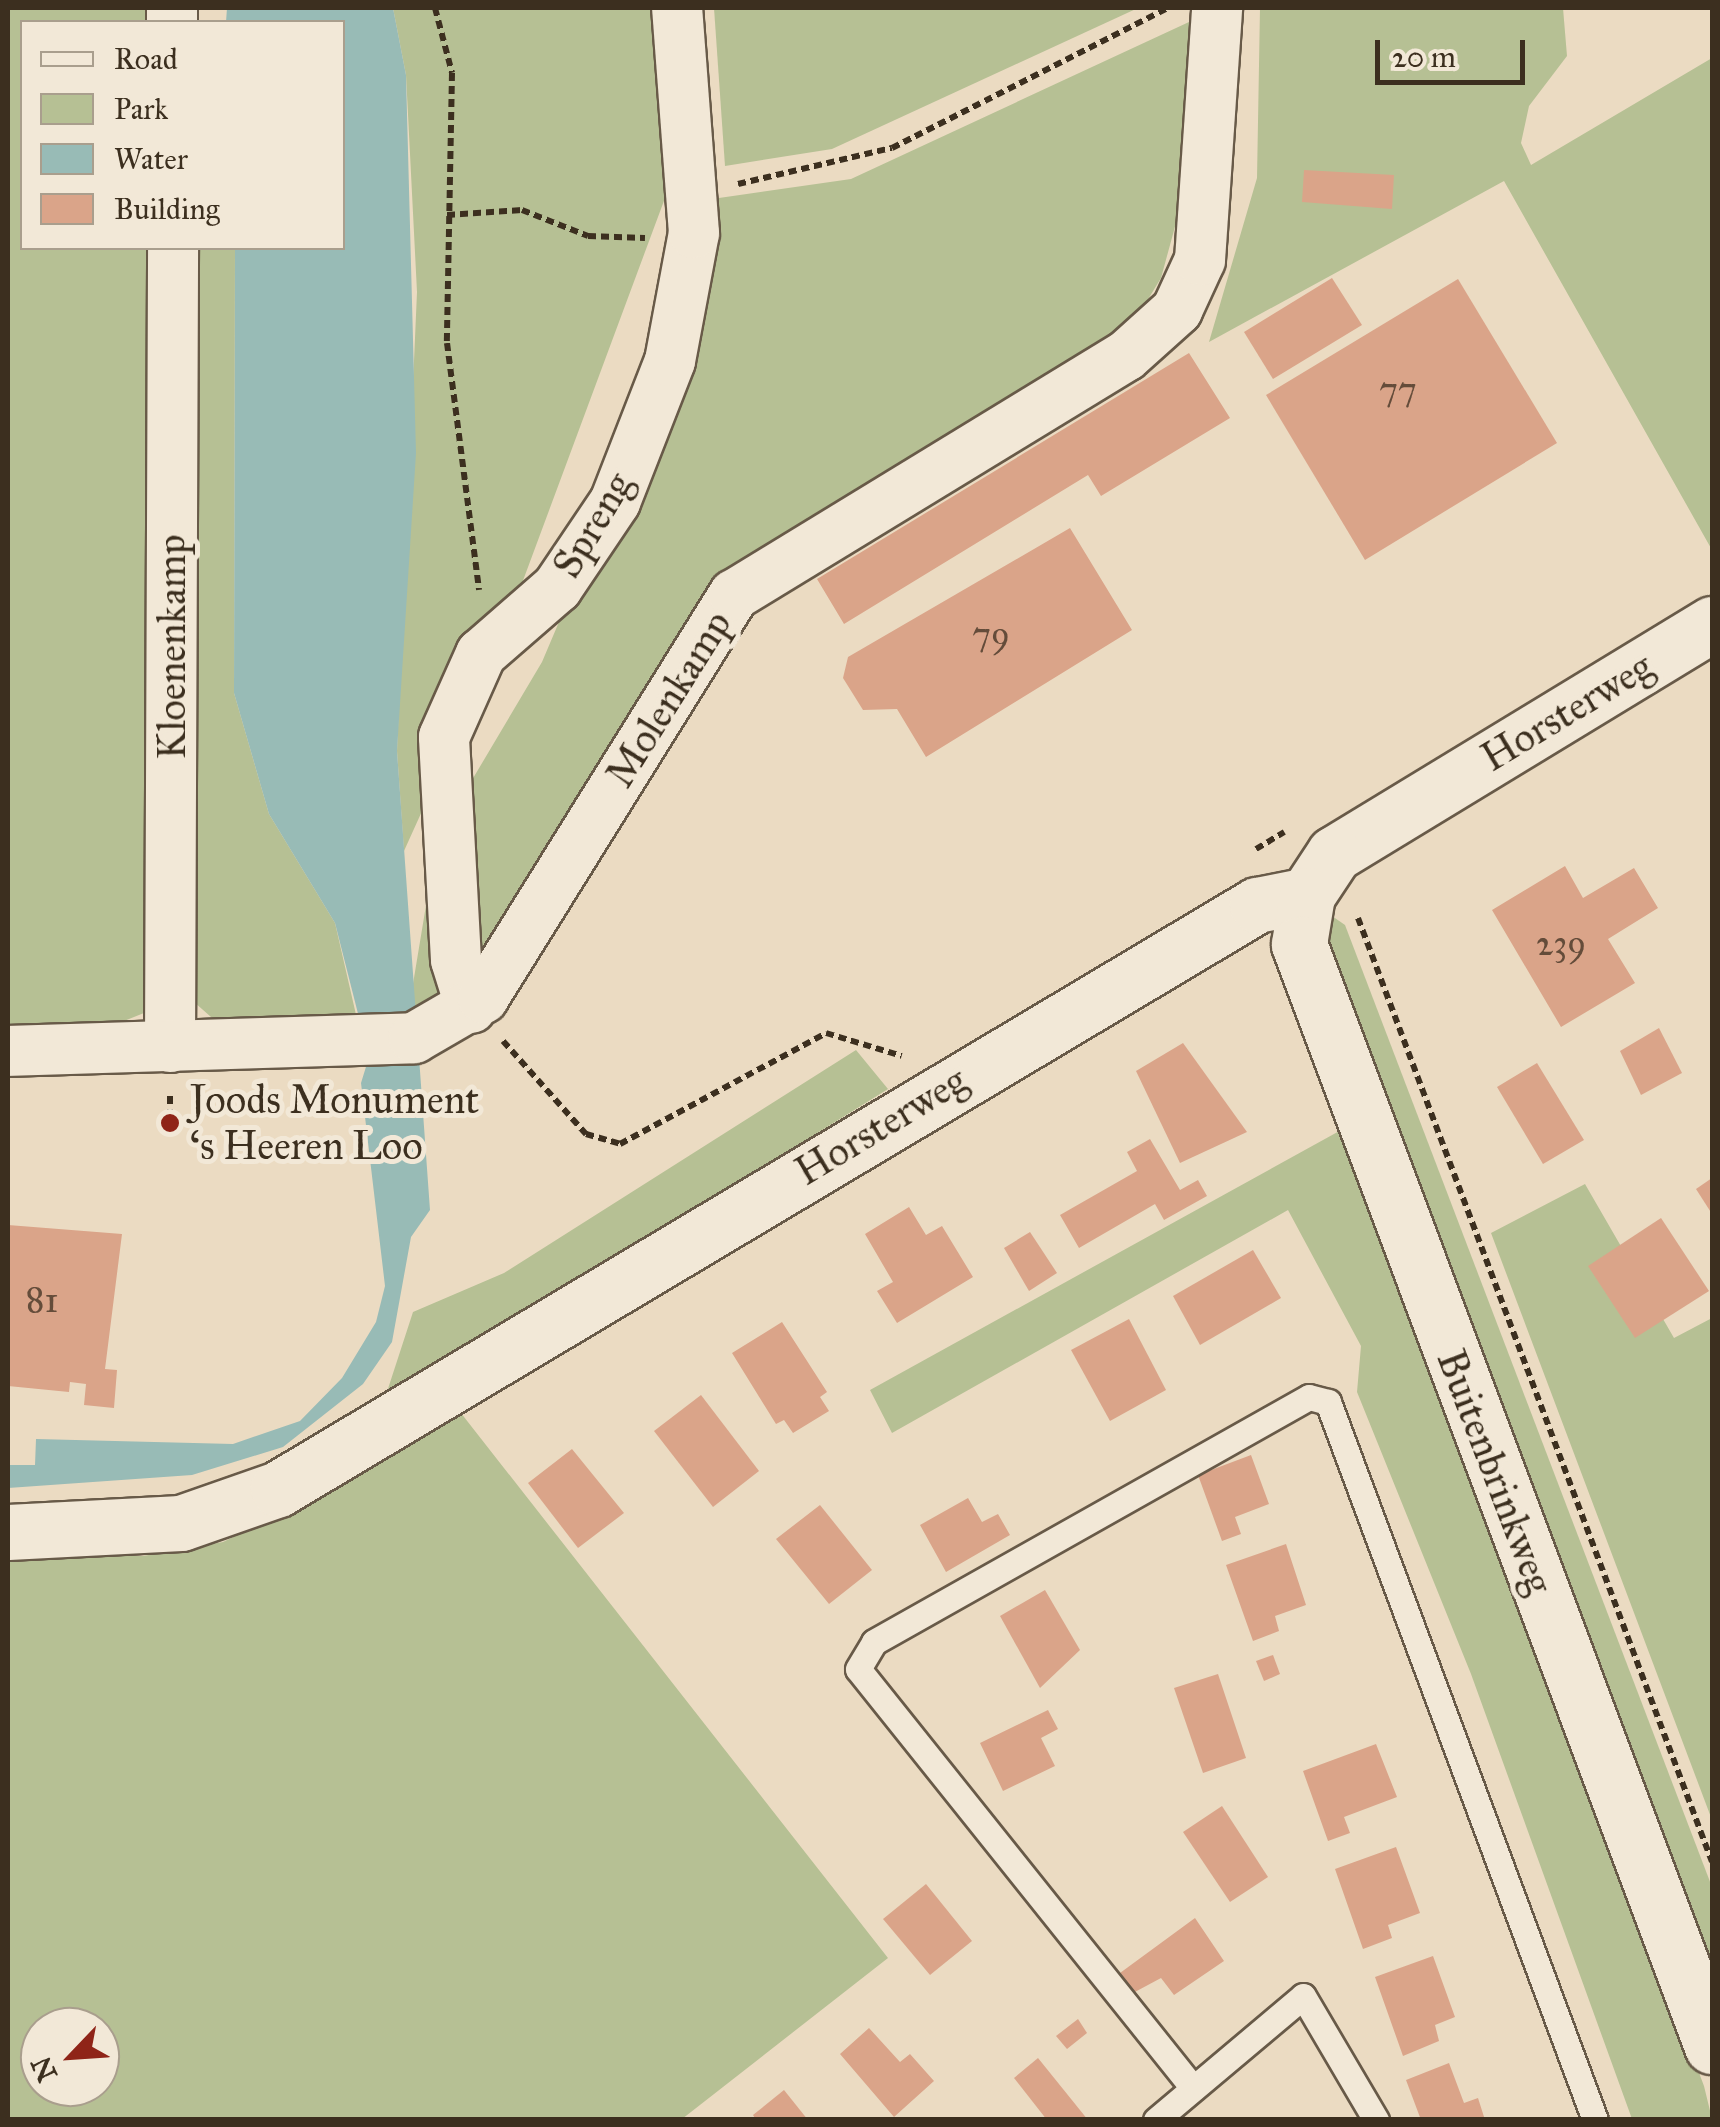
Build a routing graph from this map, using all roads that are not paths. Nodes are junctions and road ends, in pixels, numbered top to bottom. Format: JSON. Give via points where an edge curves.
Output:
{"nodes":[{"id":1,"x":677,"y":8,"type":"edge"},
{"id":2,"x":1216,"y":8,"type":"edge"},
{"id":3,"x":173,"y":250,"type":"edge"},
{"id":4,"x":1712,"y":624,"type":"edge"},
{"id":5,"x":1321,"y":874,"type":"junction"},
{"id":6,"x":471,"y":1008,"type":"junction"},
{"id":7,"x":170,"y":1047,"type":"junction"},
{"id":8,"x":8,"y":1051,"type":"edge"},
{"id":9,"x":8,"y":1532,"type":"edge"},
{"id":10,"x":1712,"y":2046,"type":"edge"},
{"id":11,"x":1193,"y":2088,"type":"junction"},
{"id":12,"x":1156,"y":2120,"type":"edge"},
{"id":13,"x":1376,"y":2120,"type":"edge"},
{"id":14,"x":1595,"y":2120,"type":"edge"}],
"edges":[{"from":1,"to":6,"type":"street","name":"Spreng","via":[[694,212],[670,360],[615,502],[558,588],[492,644],[459,688],[444,738],[456,960]]},
{"from":2,"to":6,"type":"street","name":"Molenkamp","via":[[1200,260],[1178,310],[1126,356],[734,595]]},
{"from":3,"to":7,"type":"street","name":"Kloenenkamp"},
{"from":4,"to":5,"type":"main road","name":"Horsterweg"},
{"from":5,"to":9,"type":"main road","name":"Horsterweg","via":[[278,1489],[181,1523]]},
{"from":5,"to":10,"type":"main road","name":"Buitenbrinkweg","via":[[1299,924],[1304,972]]},
{"from":6,"to":7,"type":"street","name":"Molenkamp","via":[[414,1038]]},
{"from":7,"to":8,"type":"street","name":"Molenkamp"},
{"from":11,"to":12,"type":"lane"},
{"from":11,"to":13,"type":"lane","via":[[1303,1996]]},
{"from":11,"to":14,"type":"lane","via":[[858,1669],[874,1642],[1309,1396],[1328,1402]]}]}
